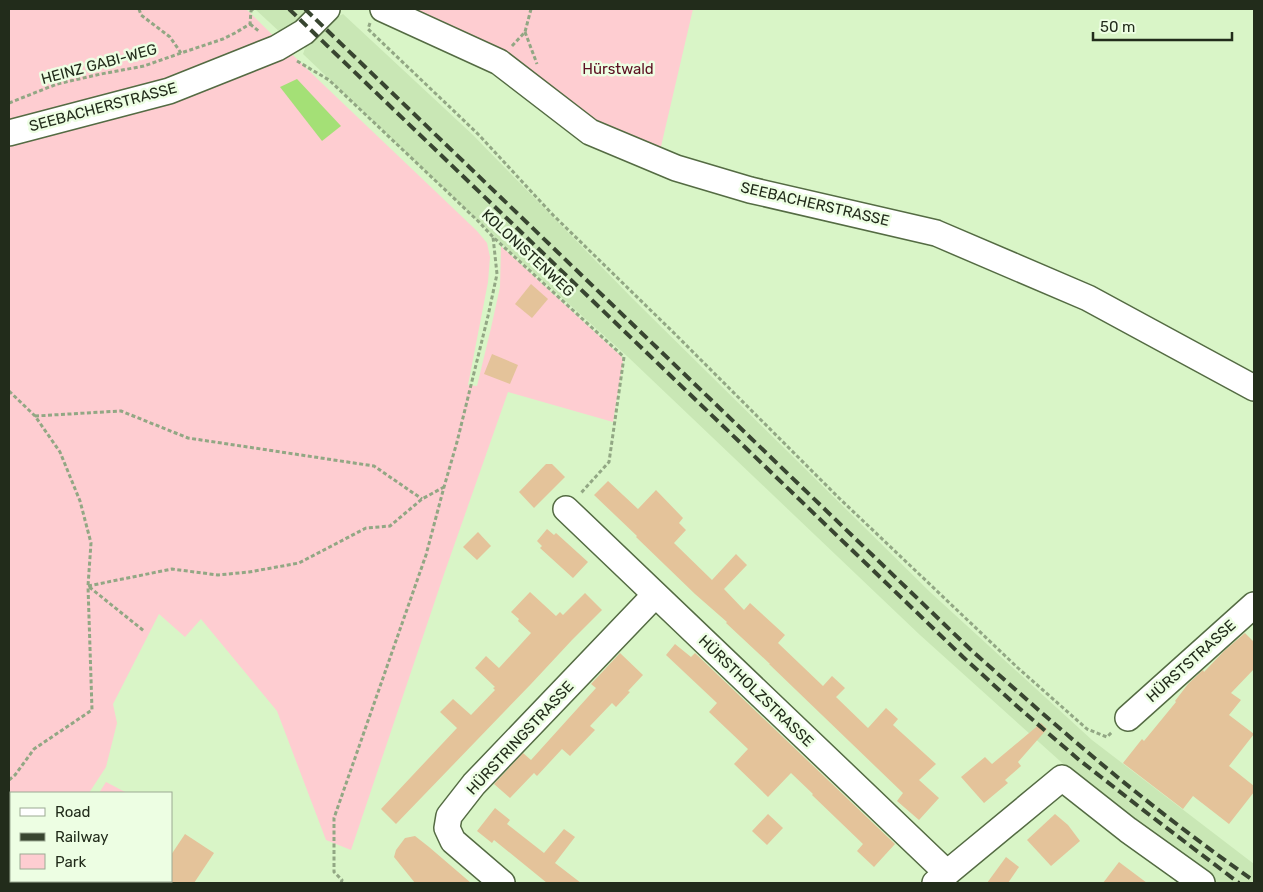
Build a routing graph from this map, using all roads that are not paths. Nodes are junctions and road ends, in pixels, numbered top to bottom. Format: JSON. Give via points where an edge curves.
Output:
{"nodes":[{"id":1,"x":327,"y":9,"type":"edge"},
{"id":2,"x":378,"y":12,"type":"edge"},
{"id":3,"x":9,"y":133,"type":"edge"},
{"id":4,"x":1254,"y":388,"type":"edge"},
{"id":5,"x":566,"y":509,"type":"road end"},
{"id":6,"x":655,"y":595,"type":"junction"},
{"id":7,"x":1254,"y":605,"type":"edge"},
{"id":8,"x":1128,"y":718,"type":"road end"},
{"id":9,"x":941,"y":878,"type":"edge"},
{"id":10,"x":502,"y":883,"type":"edge"},
{"id":11,"x":1202,"y":883,"type":"edge"}],
"edges":[{"from":1,"to":3,"type":"street","name":"SEEBACHERSTRASSE","via":[[304,32],[277,48],[169,91]]},
{"from":2,"to":4,"type":"street","name":"SEEBACHERSTRASSE","via":[[499,62],[590,132],[676,168],[750,190],[936,233],[1088,298]]},
{"from":5,"to":6,"type":"street","name":"HÜRSTHOLZSTRASSE"},
{"from":6,"to":9,"type":"street","name":"HÜRSTHOLZSTRASSE"},
{"from":6,"to":10,"type":"street","name":"HÜRSTRINGSTRASSE","via":[[474,784],[450,816],[447,828],[453,841]]},
{"from":7,"to":8,"type":"street","name":"HÜRSTSTRASSE"},
{"from":9,"to":11,"type":"street","via":[[1062,778]]}]}
